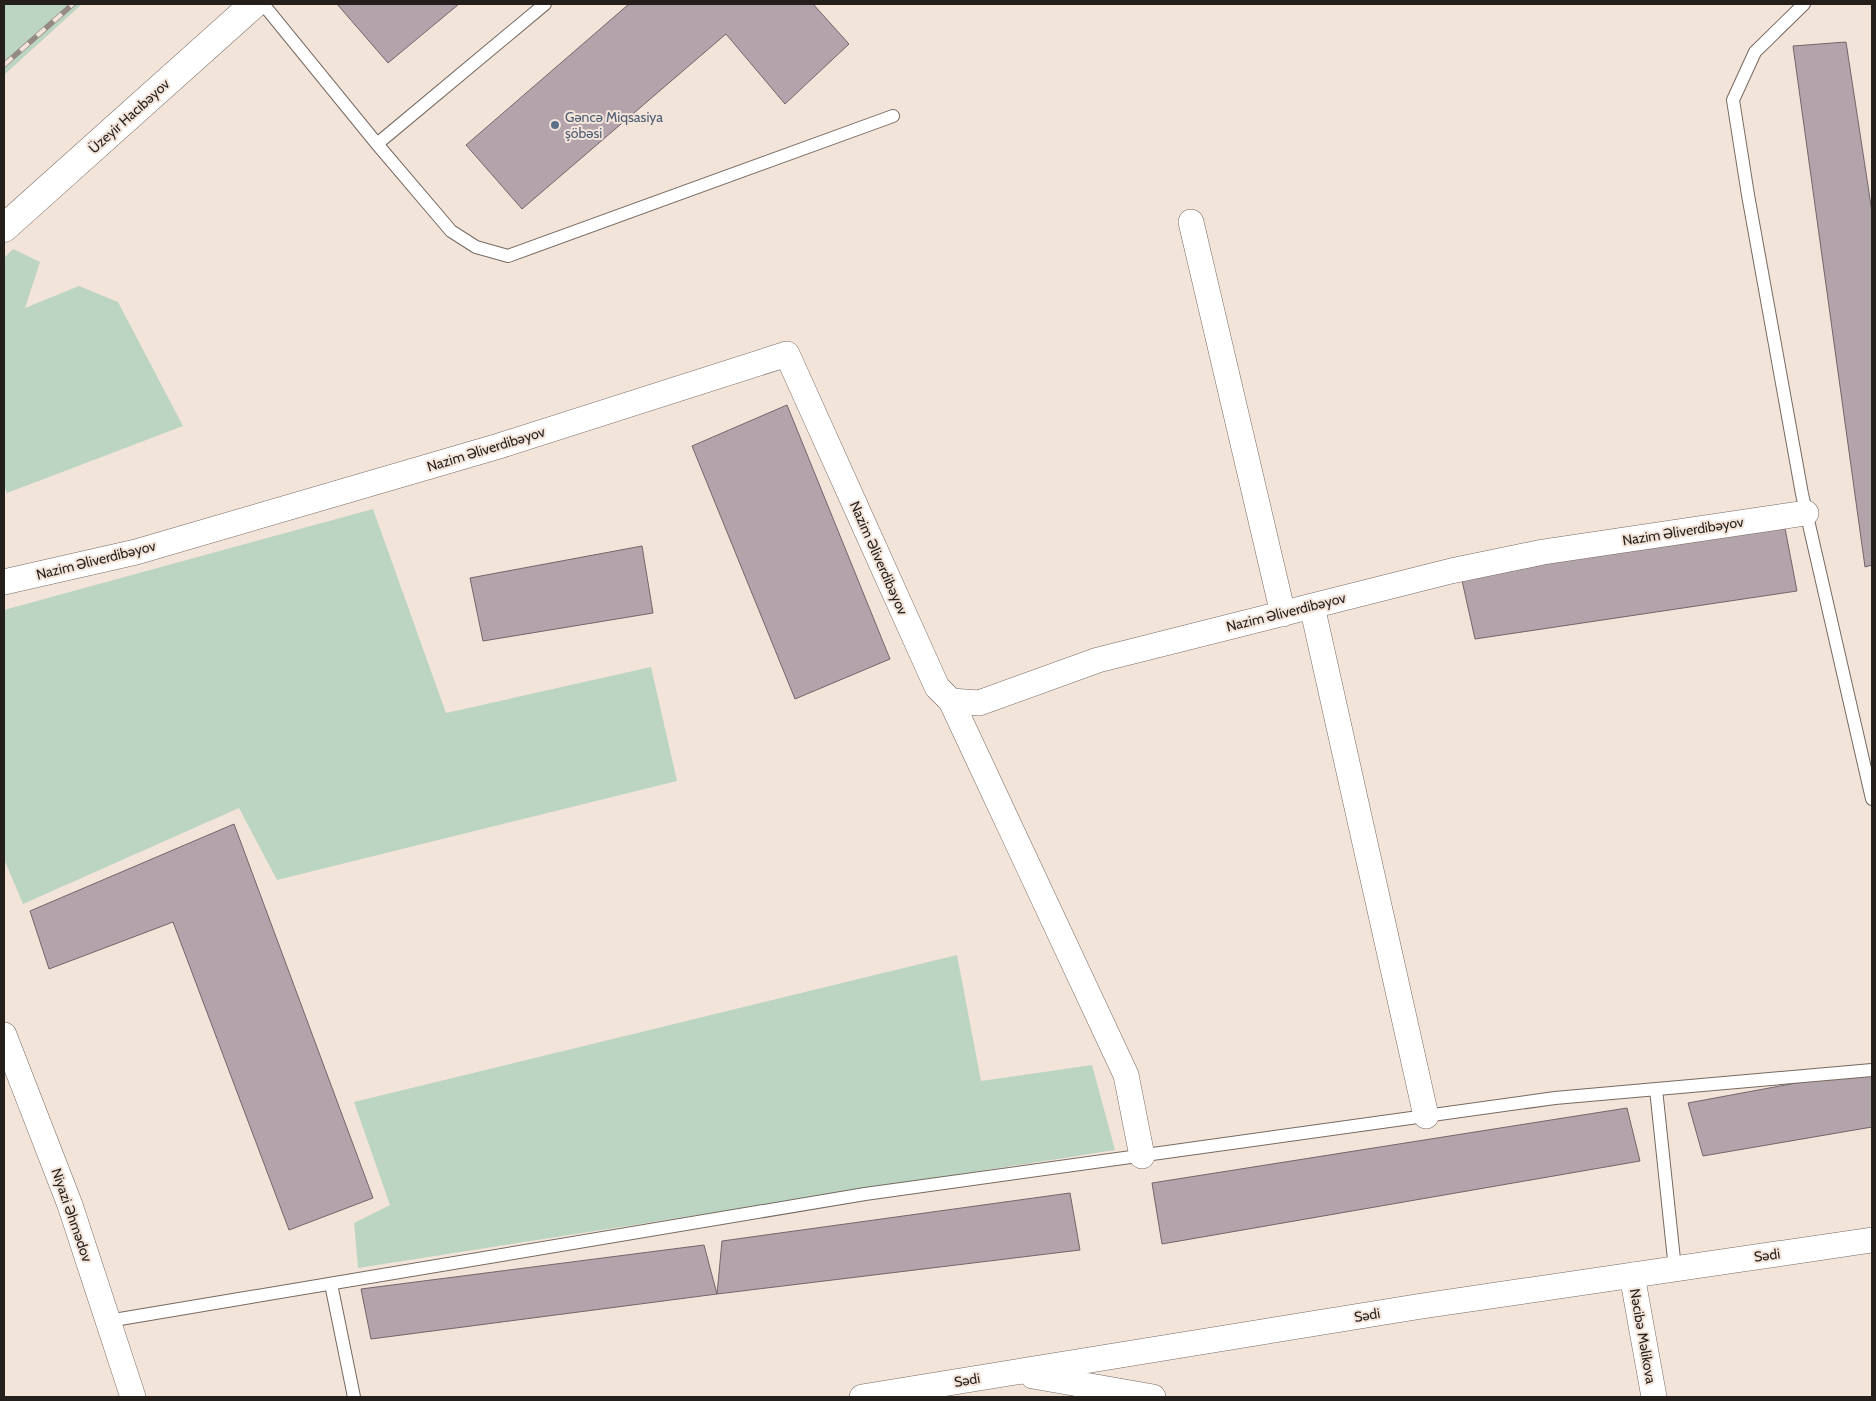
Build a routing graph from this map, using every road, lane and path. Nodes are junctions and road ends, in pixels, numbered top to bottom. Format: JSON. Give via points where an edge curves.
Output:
{"nodes":[{"id":1,"x":254,"y":4,"type":"edge"},
{"id":2,"x":264,"y":4,"type":"edge"},
{"id":3,"x":544,"y":4,"type":"edge"},
{"id":4,"x":1804,"y":4,"type":"edge"},
{"id":5,"x":892,"y":116,"type":"dead end"},
{"id":6,"x":376,"y":144,"type":"junction"},
{"id":7,"x":1192,"y":222,"type":"dead end"},
{"id":8,"x":4,"y":228,"type":"edge"},
{"id":9,"x":1806,"y":513,"type":"junction"},
{"id":10,"x":4,"y":582,"type":"edge"},
{"id":11,"x":1312,"y":606,"type":"junction"},
{"id":12,"x":1282,"y":614,"type":"junction"},
{"id":13,"x":951,"y":701,"type":"junction"},
{"id":14,"x":1872,"y":799,"type":"edge"},
{"id":15,"x":4,"y":1035,"type":"edge"},
{"id":16,"x":1872,"y":1070,"type":"edge"},
{"id":17,"x":1656,"y":1089,"type":"junction"},
{"id":18,"x":1426,"y":1116,"type":"junction"},
{"id":19,"x":1142,"y":1156,"type":"junction"},
{"id":20,"x":1872,"y":1240,"type":"edge"},
{"id":21,"x":1675,"y":1269,"type":"junction"},
{"id":22,"x":1632,"y":1275,"type":"junction"},
{"id":23,"x":331,"y":1284,"type":"junction"},
{"id":24,"x":108,"y":1322,"type":"junction"},
{"id":25,"x":999,"y":1382,"type":"edge"},
{"id":26,"x":133,"y":1397,"type":"edge"},
{"id":27,"x":354,"y":1397,"type":"edge"},
{"id":28,"x":862,"y":1397,"type":"edge"},
{"id":29,"x":1153,"y":1397,"type":"edge"},
{"id":30,"x":1654,"y":1397,"type":"edge"}],
"edges":[{"from":1,"to":8,"type":"main road","name":"Üzeyir Hacıbəyov"},
{"from":2,"to":6,"type":"lane"},
{"from":3,"to":6,"type":"lane"},
{"from":4,"to":9,"type":"lane","via":[[1755,52],[1733,100]]},
{"from":5,"to":6,"type":"lane","via":[[508,256],[476,247],[451,231]]},
{"from":7,"to":12,"type":"street"},
{"from":9,"to":11,"type":"street","name":"Nazim Əliverdibəyov","via":[[1543,552]]},
{"from":9,"to":14,"type":"lane"},
{"from":10,"to":13,"type":"street","name":"Nazim Əliverdibəyov","via":[[136,552],[498,446],[787,354],[937,687]]},
{"from":11,"to":12,"type":"street","name":"Nazim Əliverdibəyov"},
{"from":11,"to":18,"type":"street"},
{"from":12,"to":13,"type":"street","name":"Nazim Əliverdibəyov","via":[[1098,660],[978,703]]},
{"from":13,"to":19,"type":"street","via":[[1126,1075]]},
{"from":15,"to":24,"type":"street","name":"Niyazi Əhmədov","via":[[70,1205]]},
{"from":16,"to":17,"type":"lane"},
{"from":17,"to":18,"type":"lane","via":[[1555,1098]]},
{"from":17,"to":21,"type":"lane"},
{"from":18,"to":19,"type":"lane"},
{"from":19,"to":23,"type":"lane","via":[[865,1194]]},
{"from":20,"to":21,"type":"street","name":"Sədi"},
{"from":21,"to":22,"type":"street","name":"Sədi"},
{"from":22,"to":25,"type":"street","name":"Sədi","via":[[1422,1306]]},
{"from":22,"to":30,"type":"street","name":"Nəcibə Məlikova"},
{"from":23,"to":24,"type":"lane"},
{"from":23,"to":27,"type":"lane"},
{"from":24,"to":26,"type":"street","name":"Niyazi Əhmədov"},
{"from":25,"to":28,"type":"street","name":"Sədi"},
{"from":25,"to":29,"type":"street"}]}
